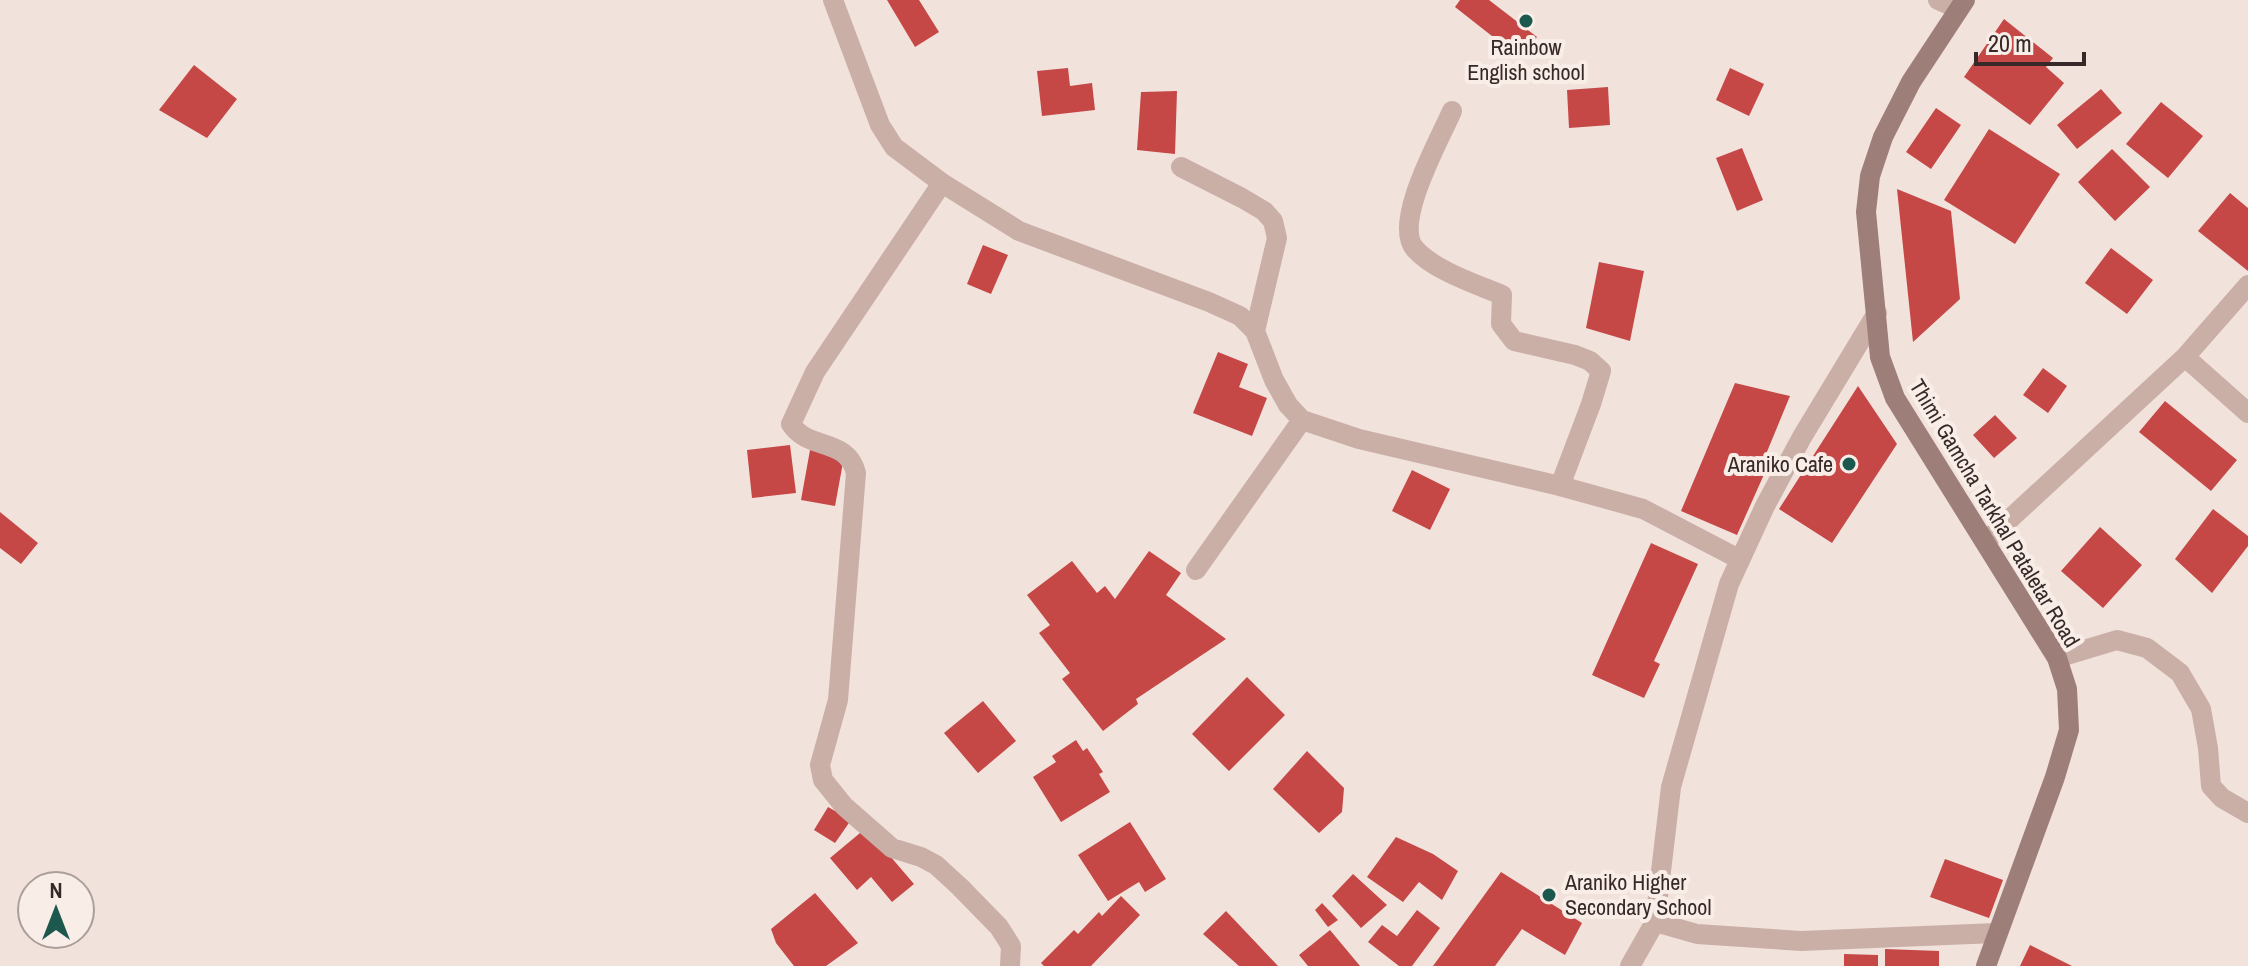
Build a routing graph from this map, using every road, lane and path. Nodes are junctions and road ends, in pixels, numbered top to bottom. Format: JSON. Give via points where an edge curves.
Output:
{"nodes":[{"id":1,"x":833,"y":0,"type":"edge"},
{"id":2,"x":1938,"y":0,"type":"edge"},
{"id":3,"x":1961,"y":5,"type":"edge"},
{"id":4,"x":1452,"y":111,"type":"dead end"},
{"id":5,"x":1181,"y":167,"type":"dead end"},
{"id":6,"x":942,"y":183,"type":"junction"},
{"id":7,"x":2248,"y":285,"type":"edge"},
{"id":8,"x":1877,"y":313,"type":"junction"},
{"id":9,"x":1255,"y":331,"type":"junction"},
{"id":10,"x":2185,"y":357,"type":"junction"},
{"id":11,"x":2248,"y":413,"type":"edge"},
{"id":12,"x":1302,"y":420,"type":"junction"},
{"id":13,"x":1560,"y":486,"type":"junction"},
{"id":14,"x":1985,"y":542,"type":"junction"},
{"id":15,"x":1739,"y":559,"type":"junction"},
{"id":16,"x":1196,"y":570,"type":"dead end"},
{"id":17,"x":2057,"y":658,"type":"junction"},
{"id":18,"x":2248,"y":813,"type":"edge"},
{"id":19,"x":1655,"y":922,"type":"junction"},
{"id":20,"x":1996,"y":933,"type":"junction"},
{"id":21,"x":1010,"y":966,"type":"edge"},
{"id":22,"x":1630,"y":966,"type":"edge"},
{"id":23,"x":1986,"y":966,"type":"edge"}],
"edges":[{"from":1,"to":6,"type":"street","via":[[880,125],[894,147]]},
{"from":2,"to":3,"type":"street"},
{"from":3,"to":8,"type":"street","name":"Thimi Gamcha Tarkhal Pataletar Road","via":[[1911,82],[1870,176],[1866,212]]},
{"from":4,"to":13,"type":"street","via":[[1410,208],[1408,233],[1414,248],[1448,272],[1502,295],[1501,324],[1514,341],[1575,355],[1601,371]]},
{"from":5,"to":9,"type":"street","via":[[1242,198],[1273,221],[1277,238]]},
{"from":6,"to":9,"type":"street","via":[[1019,231],[1209,302],[1240,316]]},
{"from":6,"to":21,"type":"street","via":[[815,372],[791,424],[797,434],[844,452],[856,473],[838,700],[820,765],[823,780],[844,806],[892,848],[936,865],[999,927],[1011,946]]},
{"from":7,"to":10,"type":"street"},
{"from":8,"to":14,"type":"street","name":"Thimi Gamcha Tarkhal Pataletar Road","via":[[1880,357],[1895,398]]},
{"from":8,"to":15,"type":"street","via":[[1802,437]]},
{"from":9,"to":12,"type":"street","via":[[1274,380]]},
{"from":10,"to":11,"type":"street"},
{"from":10,"to":14,"type":"street"},
{"from":12,"to":13,"type":"street","via":[[1359,439]]},
{"from":12,"to":16,"type":"street"},
{"from":13,"to":15,"type":"street","via":[[1643,509]]},
{"from":14,"to":17,"type":"street","name":"Thimi Gamcha Tarkhal Pataletar Road"},
{"from":15,"to":19,"type":"street","via":[[1671,787]]},
{"from":17,"to":18,"type":"street","via":[[2117,640],[2147,648],[2180,673],[2201,709],[2211,786]]},
{"from":17,"to":20,"type":"street","name":"Thimi Gamcha Tarkhal Pataletar Road","via":[[2067,689],[2069,730]]},
{"from":19,"to":20,"type":"street","via":[[1697,934],[1801,941]]},
{"from":19,"to":22,"type":"street"},
{"from":20,"to":23,"type":"street","name":"Thimi Gamcha Tarkhal Pataletar Road"}]}
